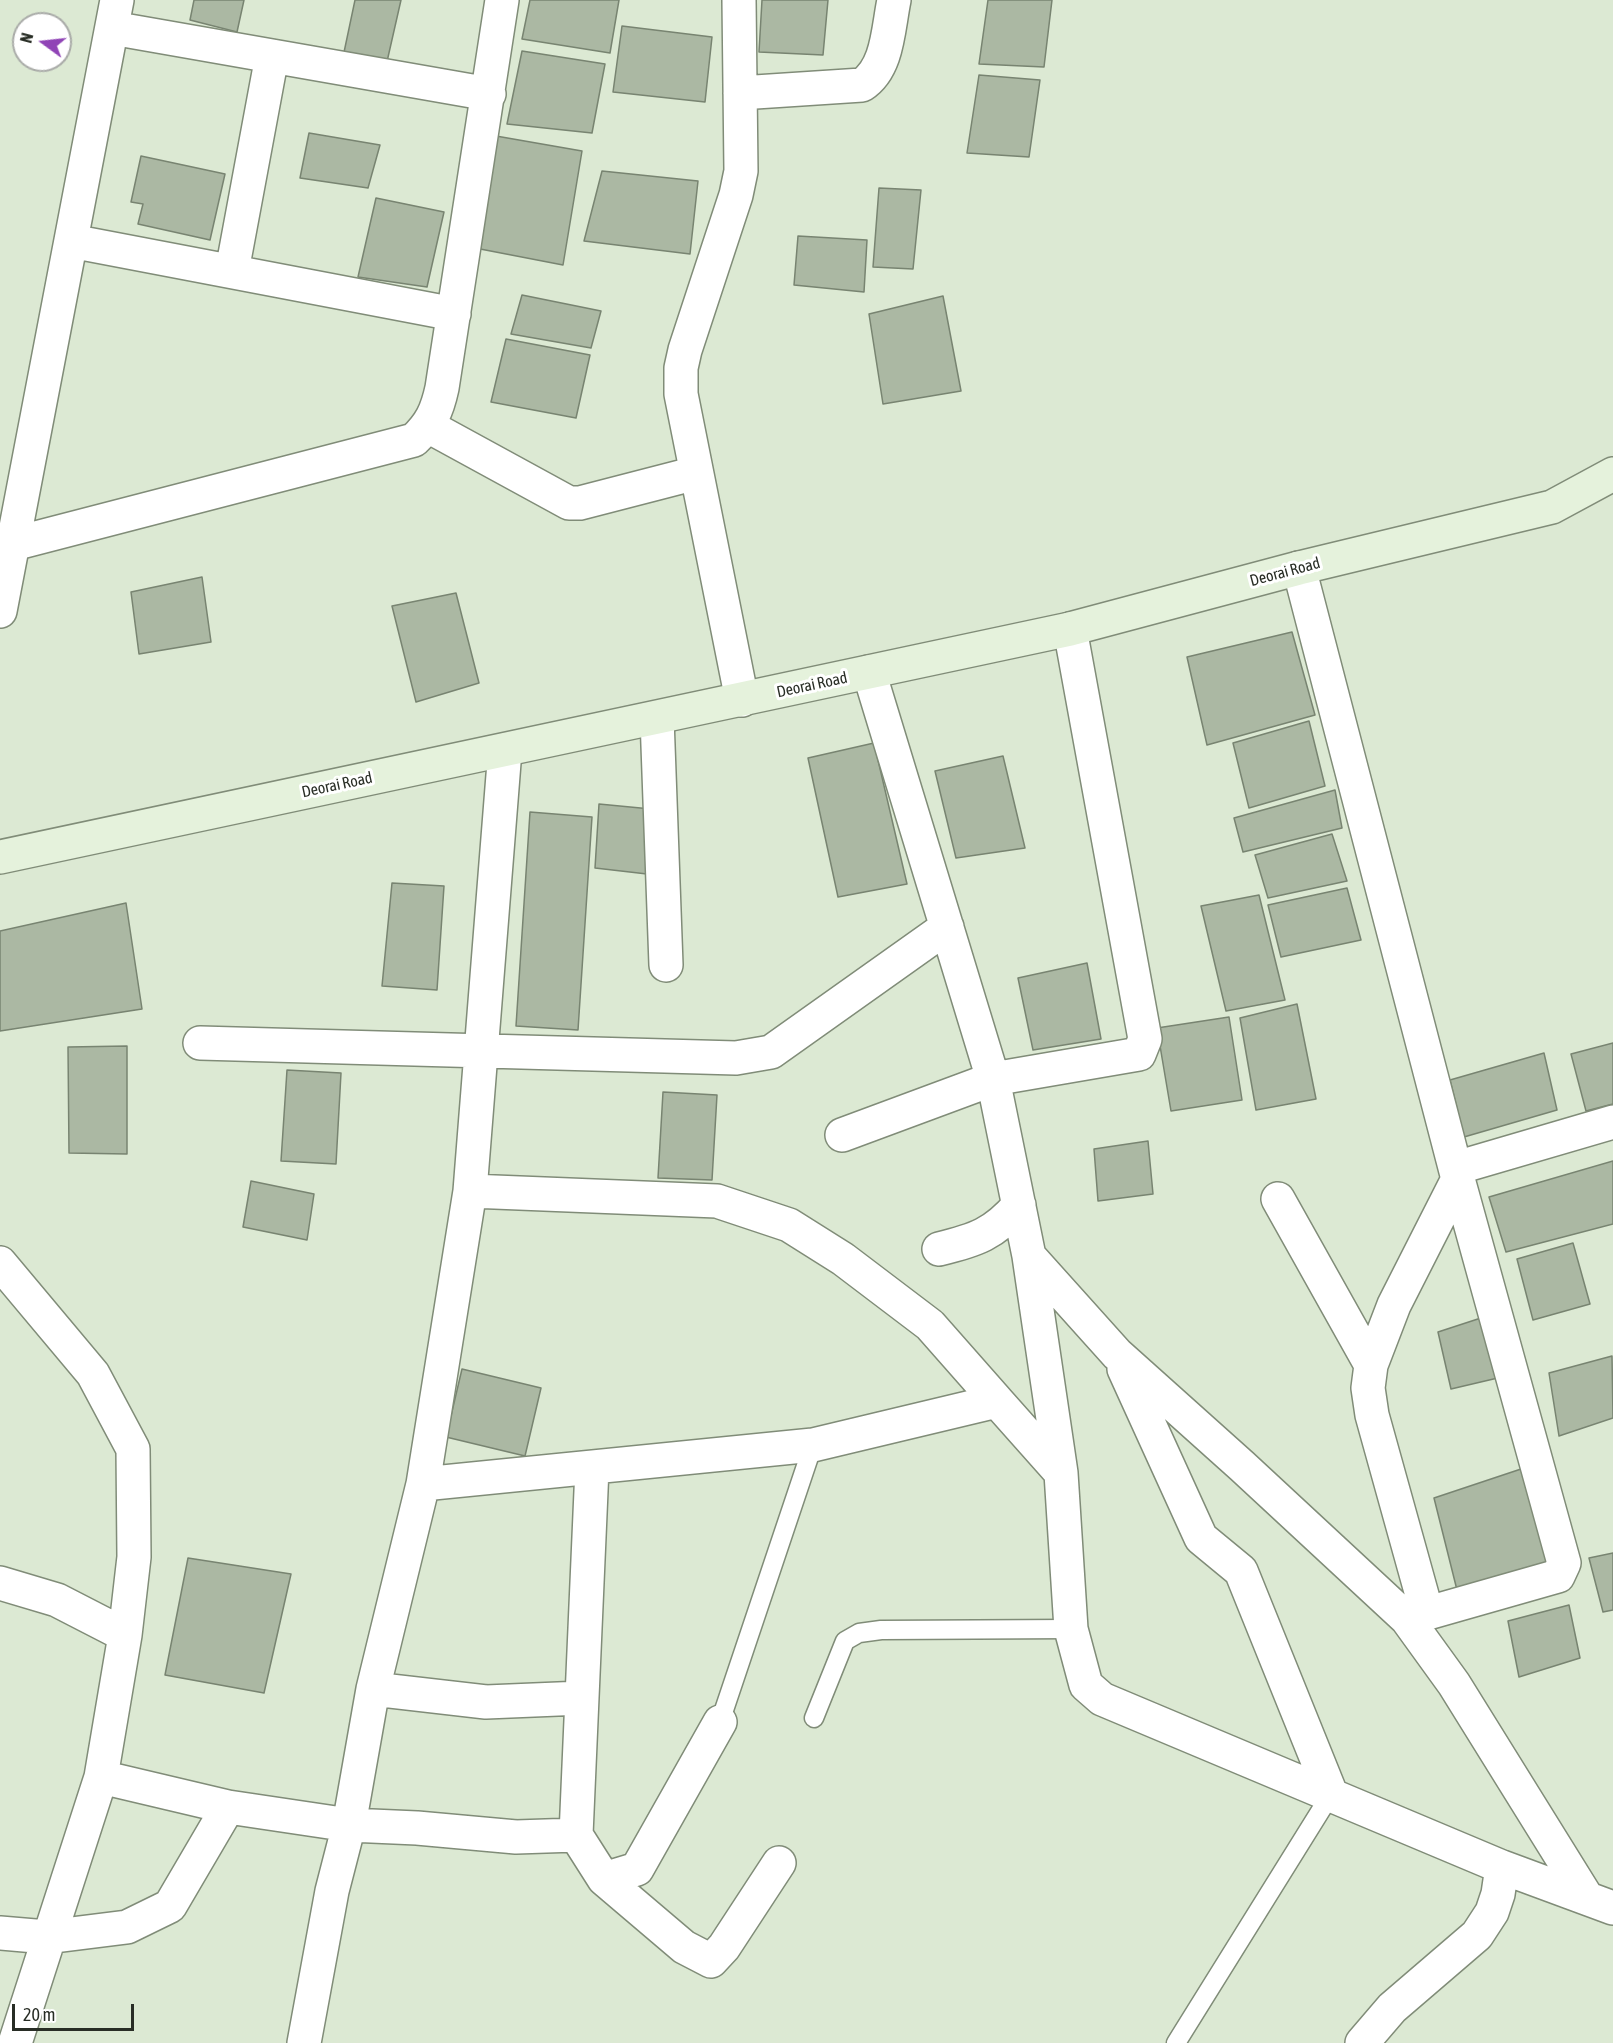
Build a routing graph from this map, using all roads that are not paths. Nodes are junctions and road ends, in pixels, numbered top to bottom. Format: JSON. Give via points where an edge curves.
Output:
{"nodes":[{"id":1,"x":502,"y":0,"type":"edge"},
{"id":2,"x":739,"y":0,"type":"edge"},
{"id":3,"x":894,"y":0,"type":"edge"},
{"id":4,"x":115,"y":14,"type":"edge"},
{"id":5,"x":272,"y":56,"type":"junction"},
{"id":6,"x":740,"y":93,"type":"junction"},
{"id":7,"x":489,"y":94,"type":"junction"},
{"id":8,"x":71,"y":241,"type":"junction"},
{"id":9,"x":232,"y":271,"type":"junction"},
{"id":10,"x":454,"y":314,"type":"junction"},
{"id":11,"x":428,"y":426,"type":"junction"},
{"id":12,"x":696,"y":472,"type":"junction"},
{"id":13,"x":1613,"y":474,"type":"edge"},
{"id":14,"x":13,"y":544,"type":"junction"},
{"id":15,"x":1299,"y":568,"type":"junction"},
{"id":16,"x":0,"y":611,"type":"edge"},
{"id":17,"x":1070,"y":629,"type":"junction"},
{"id":18,"x":870,"y":672,"type":"junction"},
{"id":19,"x":742,"y":700,"type":"junction"},
{"id":20,"x":657,"y":718,"type":"junction"},
{"id":21,"x":506,"y":750,"type":"junction"},
{"id":22,"x":0,"y":856,"type":"edge"},
{"id":23,"x":947,"y":927,"type":"junction"},
{"id":24,"x":666,"y":965,"type":"dead end"},
{"id":25,"x":200,"y":1043,"type":"dead end"},
{"id":26,"x":480,"y":1049,"type":"junction"},
{"id":27,"x":993,"y":1079,"type":"junction"},
{"id":28,"x":1613,"y":1122,"type":"edge"},
{"id":29,"x":842,"y":1136,"type":"dead end"},
{"id":30,"x":1457,"y":1173,"type":"junction"},
{"id":31,"x":470,"y":1191,"type":"junction"},
{"id":32,"x":1278,"y":1199,"type":"dead end"},
{"id":33,"x":1019,"y":1205,"type":"junction"},
{"id":34,"x":939,"y":1249,"type":"dead end"},
{"id":35,"x":1029,"y":1256,"type":"junction"},
{"id":36,"x":7,"y":1286,"type":"edge"},
{"id":37,"x":1117,"y":1354,"type":"junction"},
{"id":38,"x":1371,"y":1365,"type":"junction"},
{"id":39,"x":997,"y":1401,"type":"junction"},
{"id":40,"x":813,"y":1445,"type":"junction"},
{"id":41,"x":592,"y":1468,"type":"junction"},
{"id":42,"x":1061,"y":1473,"type":"junction"},
{"id":43,"x":423,"y":1484,"type":"junction"},
{"id":44,"x":0,"y":1583,"type":"edge"},
{"id":45,"x":1417,"y":1616,"type":"junction"},
{"id":46,"x":1071,"y":1629,"type":"junction"},
{"id":47,"x":125,"y":1635,"type":"junction"},
{"id":48,"x":373,"y":1689,"type":"junction"},
{"id":49,"x":582,"y":1698,"type":"junction"},
{"id":50,"x":814,"y":1718,"type":"dead end"},
{"id":51,"x":720,"y":1722,"type":"joint"},
{"id":52,"x":101,"y":1778,"type":"junction"},
{"id":53,"x":1330,"y":1794,"type":"junction"},
{"id":54,"x":228,"y":1807,"type":"junction"},
{"id":55,"x":349,"y":1825,"type":"junction"},
{"id":56,"x":576,"y":1834,"type":"junction"},
{"id":57,"x":779,"y":1863,"type":"dead end"},
{"id":58,"x":1502,"y":1867,"type":"junction"},
{"id":59,"x":604,"y":1879,"type":"junction"},
{"id":60,"x":1600,"y":1903,"type":"edge"},
{"id":61,"x":0,"y":1933,"type":"edge"},
{"id":62,"x":47,"y":1937,"type":"junction"},
{"id":63,"x":15,"y":2043,"type":"edge"},
{"id":64,"x":304,"y":2043,"type":"edge"},
{"id":65,"x":1176,"y":2043,"type":"edge"},
{"id":66,"x":1362,"y":2043,"type":"edge"}],
"edges":[{"from":1,"to":7,"type":"street"},
{"from":2,"to":6,"type":"street"},
{"from":3,"to":6,"type":"street","via":[[880,66],[874,77],[862,85]]},
{"from":4,"to":5,"type":"street"},
{"from":4,"to":8,"type":"street"},
{"from":5,"to":7,"type":"street"},
{"from":5,"to":9,"type":"street"},
{"from":6,"to":12,"type":"street","via":[[741,171],[736,195],[681,368],[681,394]]},
{"from":7,"to":10,"type":"street"},
{"from":8,"to":9,"type":"street"},
{"from":8,"to":14,"type":"street"},
{"from":9,"to":10,"type":"street"},
{"from":10,"to":11,"type":"street","via":[[437,410]]},
{"from":11,"to":12,"type":"street","via":[[569,503]]},
{"from":11,"to":14,"type":"street","via":[[414,440]]},
{"from":12,"to":19,"type":"street"},
{"from":13,"to":15,"type":"street","name":"Deorai Road","via":[[1552,507]]},
{"from":14,"to":16,"type":"street"},
{"from":15,"to":17,"type":"street","name":"Deorai Road"},
{"from":15,"to":30,"type":"street"},
{"from":17,"to":18,"type":"street","name":"Deorai Road"},
{"from":17,"to":27,"type":"street","via":[[1145,1039],[1139,1054],[1129,1057]]},
{"from":18,"to":19,"type":"street","name":"Deorai Road"},
{"from":18,"to":23,"type":"street"},
{"from":19,"to":20,"type":"street","name":"Deorai Road"},
{"from":20,"to":21,"type":"street","name":"Deorai Road"},
{"from":20,"to":24,"type":"street"},
{"from":21,"to":22,"type":"street","name":"Deorai Road"},
{"from":21,"to":26,"type":"street"},
{"from":23,"to":26,"type":"street","via":[[771,1052],[736,1058]]},
{"from":23,"to":27,"type":"street"},
{"from":25,"to":26,"type":"street"},
{"from":26,"to":31,"type":"street"},
{"from":27,"to":29,"type":"street"},
{"from":27,"to":33,"type":"street"},
{"from":28,"to":30,"type":"street"},
{"from":30,"to":38,"type":"street","via":[[1394,1305]]},
{"from":30,"to":45,"type":"street","via":[[1564,1563],[1558,1576]]},
{"from":31,"to":39,"type":"street","via":[[717,1201],[789,1225],[843,1259],[930,1325]]},
{"from":31,"to":43,"type":"street"},
{"from":32,"to":38,"type":"street"},
{"from":33,"to":34,"type":"street","via":[[1002,1225],[978,1239]]},
{"from":33,"to":35,"type":"street"},
{"from":35,"to":37,"type":"street"},
{"from":35,"to":42,"type":"street"},
{"from":36,"to":47,"type":"street","via":[[93,1374],[133,1449],[134,1557]]},
{"from":37,"to":45,"type":"street"},
{"from":37,"to":53,"type":"street","via":[[1201,1538],[1241,1570]]},
{"from":38,"to":45,"type":"street","via":[[1368,1388],[1372,1414]]},
{"from":39,"to":40,"type":"street"},
{"from":39,"to":42,"type":"street"},
{"from":40,"to":41,"type":"street"},
{"from":40,"to":51,"type":"lane"},
{"from":41,"to":43,"type":"street"},
{"from":41,"to":49,"type":"street"},
{"from":42,"to":46,"type":"street"},
{"from":43,"to":48,"type":"street"},
{"from":44,"to":47,"type":"street","via":[[57,1600]]},
{"from":45,"to":60,"type":"street","via":[[1454,1684]]},
{"from":46,"to":50,"type":"lane","via":[[859,1633],[845,1641]]},
{"from":46,"to":53,"type":"street","via":[[1086,1685],[1102,1699]]},
{"from":47,"to":52,"type":"street"},
{"from":48,"to":49,"type":"street","via":[[486,1702]]},
{"from":48,"to":55,"type":"street"},
{"from":49,"to":56,"type":"street"},
{"from":51,"to":59,"type":"street","via":[[637,1869]]},
{"from":52,"to":54,"type":"street"},
{"from":52,"to":62,"type":"street"},
{"from":53,"to":58,"type":"street"},
{"from":53,"to":65,"type":"lane"},
{"from":54,"to":55,"type":"street"},
{"from":54,"to":62,"type":"street","via":[[170,1906],[127,1927]]},
{"from":55,"to":56,"type":"street","via":[[516,1837]]},
{"from":55,"to":64,"type":"street","via":[[332,1891]]},
{"from":56,"to":59,"type":"street"},
{"from":57,"to":59,"type":"street","via":[[711,1961],[684,1947]]},
{"from":58,"to":60,"type":"street"},
{"from":58,"to":66,"type":"street","via":[[1492,1912],[1477,1935],[1392,2008]]},
{"from":61,"to":62,"type":"street"},
{"from":62,"to":63,"type":"street"}]}
